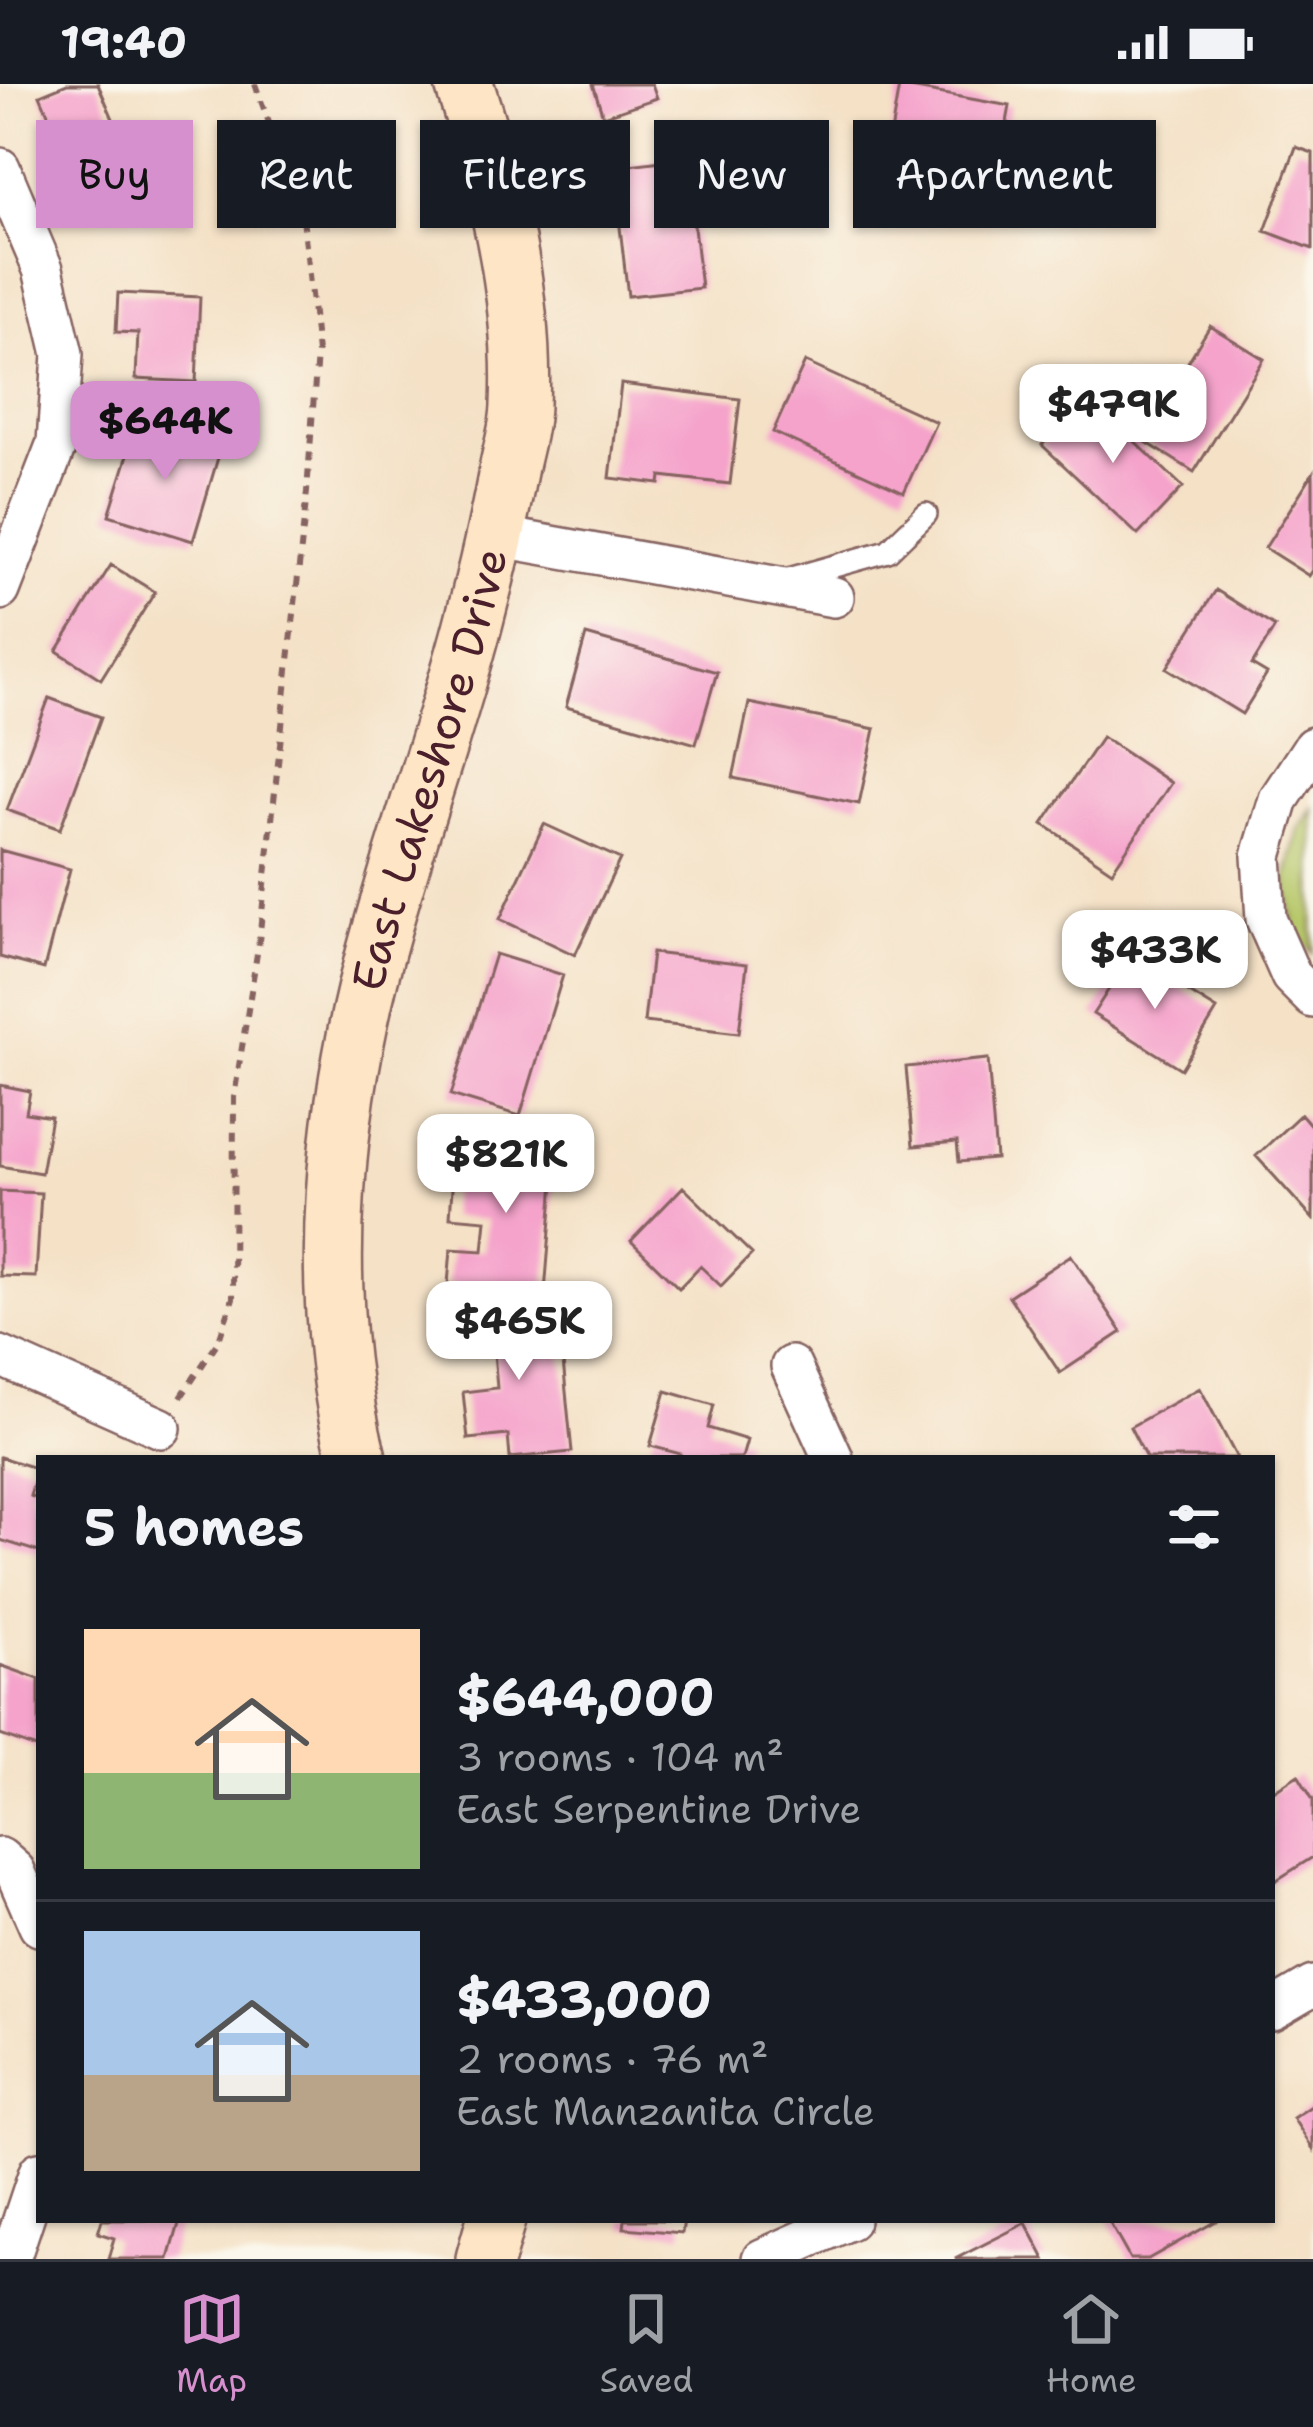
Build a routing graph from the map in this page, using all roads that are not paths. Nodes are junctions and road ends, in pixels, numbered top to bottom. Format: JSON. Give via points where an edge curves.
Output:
{"nodes":[{"id":1,"x":464,"y":84,"type":"edge"},
{"id":2,"x":0,"y":168,"type":"edge"},
{"id":3,"x":926,"y":514,"type":"dead end"},
{"id":4,"x":496,"y":536,"type":"junction"},
{"id":5,"x":767,"y":585,"type":"junction"},
{"id":6,"x":0,"y":590,"type":"edge"},
{"id":7,"x":834,"y":597,"type":"dead end"},
{"id":8,"x":1313,"y":747,"type":"edge"},
{"id":9,"x":1313,"y":998,"type":"edge"},
{"id":10,"x":0,"y":1356,"type":"edge"},
{"id":11,"x":791,"y":1366,"type":"dead end"},
{"id":12,"x":161,"y":1428,"type":"road end"},
{"id":13,"x":356,"y":1455,"type":"edge"},
{"id":14,"x":832,"y":1455,"type":"edge"},
{"id":15,"x":0,"y":1858,"type":"edge"},
{"id":16,"x":36,"y":1919,"type":"edge"},
{"id":17,"x":1313,"y":1986,"type":"edge"},
{"id":18,"x":1275,"y":2008,"type":"edge"},
{"id":19,"x":36,"y":2181,"type":"edge"},
{"id":20,"x":495,"y":2223,"type":"edge"},
{"id":21,"x":842,"y":2223,"type":"edge"},
{"id":22,"x":10,"y":2259,"type":"edge"},
{"id":23,"x":485,"y":2259,"type":"edge"},
{"id":24,"x":762,"y":2259,"type":"edge"}],
"edges":[{"from":1,"to":4,"type":"main road","name":"East Lakeshore Drive","via":[[490,164],[521,341],[520,409]]},
{"from":2,"to":6,"type":"street","via":[[43,268],[63,354],[57,443]]},
{"from":3,"to":5,"type":"lane","via":[[888,551]]},
{"from":4,"to":5,"type":"street"},
{"from":4,"to":13,"type":"main road","name":"East Lakeshore Drive","via":[[380,933],[341,1126],[336,1348]]},
{"from":5,"to":7,"type":"street"},
{"from":8,"to":9,"type":"street","via":[[1279,799],[1262,856],[1266,919],[1291,976]]},
{"from":10,"to":12,"type":"street"},
{"from":11,"to":14,"type":"street"},
{"from":15,"to":16,"type":"street"},
{"from":17,"to":18,"type":"street"},
{"from":19,"to":22,"type":"street"},
{"from":20,"to":23,"type":"main road"},
{"from":21,"to":24,"type":"street"}]}
